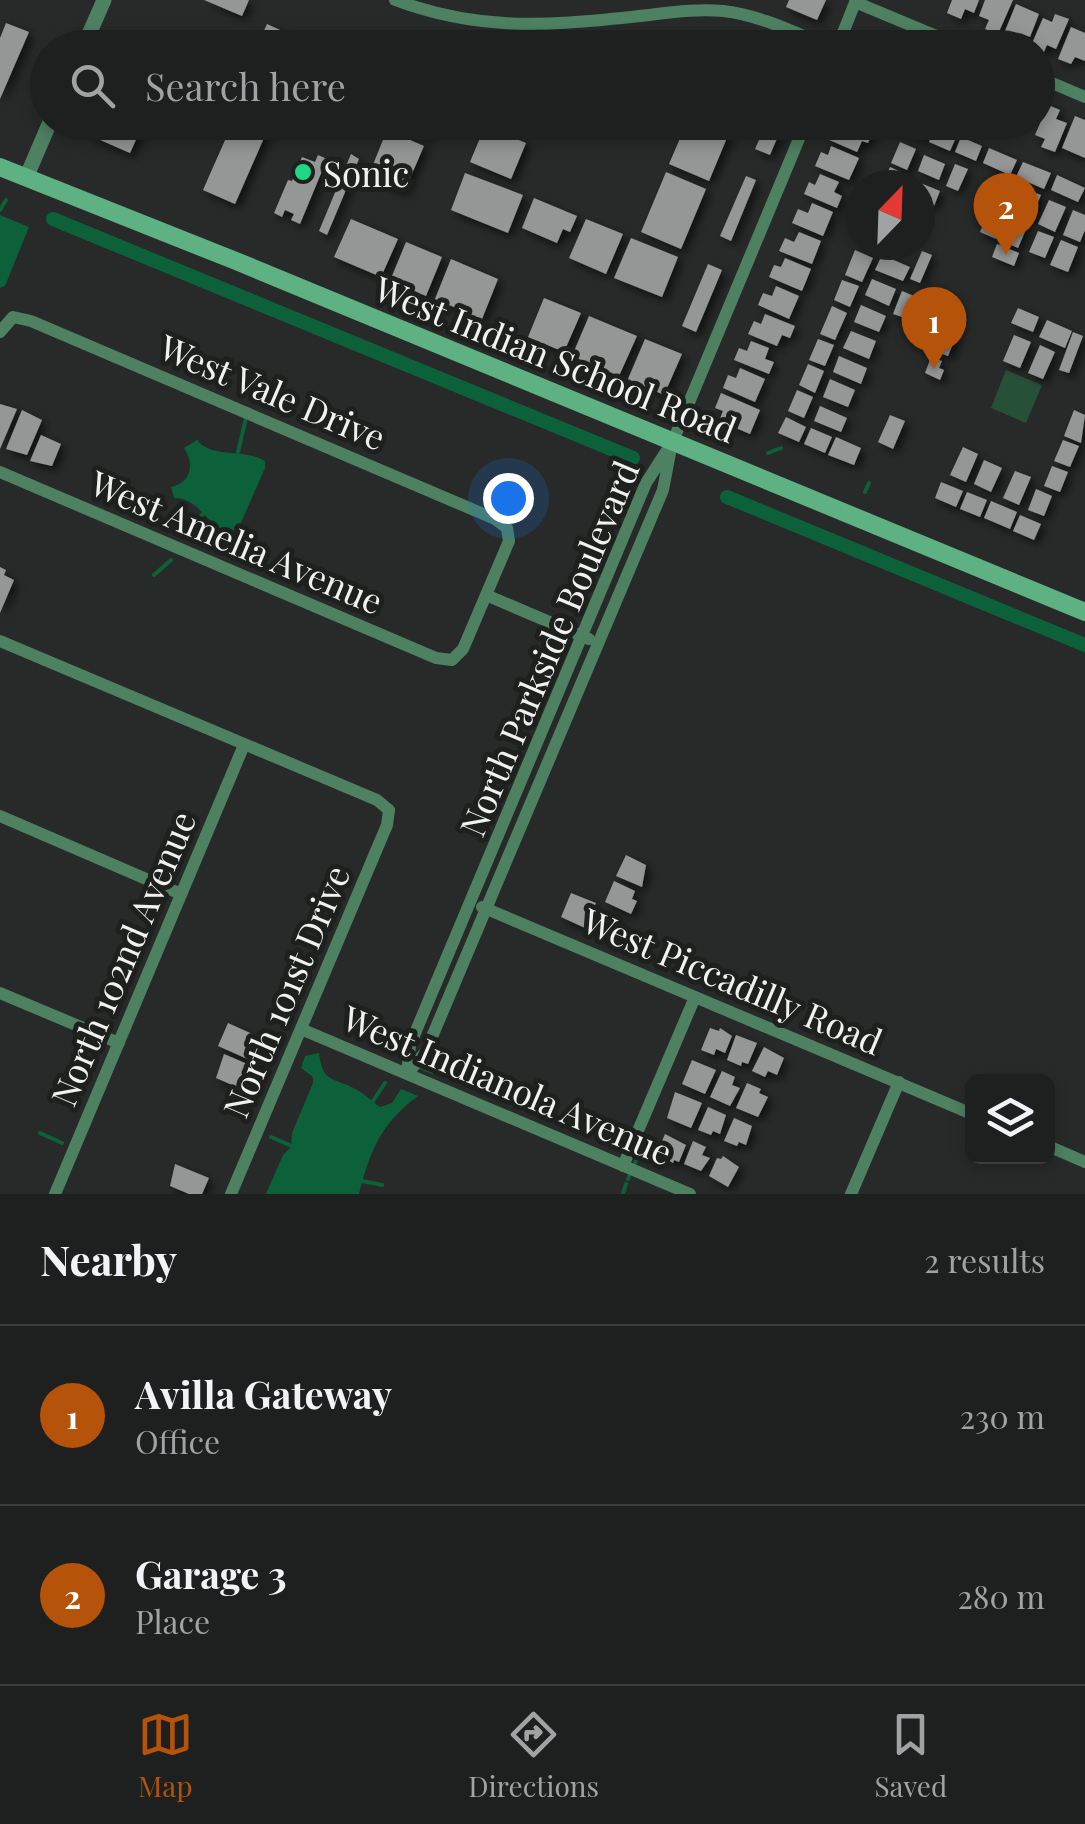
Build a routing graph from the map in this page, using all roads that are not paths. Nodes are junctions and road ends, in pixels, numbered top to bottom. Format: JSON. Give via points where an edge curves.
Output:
{"nodes":[{"id":1,"x":104,"y":0,"type":"edge"},
{"id":2,"x":395,"y":0,"type":"edge"},
{"id":3,"x":855,"y":1,"type":"edge"},
{"id":4,"x":91,"y":30,"type":"edge"},
{"id":5,"x":789,"y":30,"type":"edge"},
{"id":6,"x":843,"y":30,"type":"edge"},
{"id":7,"x":923,"y":30,"type":"edge"},
{"id":8,"x":1055,"y":84,"type":"edge"},
{"id":9,"x":1085,"y":97,"type":"edge"},
{"id":10,"x":42,"y":140,"type":"edge"},
{"id":11,"x":798,"y":140,"type":"edge"},
{"id":12,"x":0,"y":167,"type":"edge"},
{"id":13,"x":26,"y":178,"type":"junction"},
{"id":14,"x":0,"y":332,"type":"edge"},
{"id":15,"x":673,"y":441,"type":"junction"},
{"id":16,"x":0,"y":472,"type":"edge"},
{"id":17,"x":486,"y":595,"type":"junction"},
{"id":18,"x":1085,"y":612,"type":"edge"},
{"id":19,"x":583,"y":636,"type":"junction"},
{"id":20,"x":0,"y":641,"type":"edge"},
{"id":21,"x":599,"y":643,"type":"junction"},
{"id":22,"x":244,"y":746,"type":"junction"},
{"id":23,"x":0,"y":816,"type":"edge"},
{"id":24,"x":181,"y":894,"type":"junction"},
{"id":25,"x":470,"y":902,"type":"junction"},
{"id":26,"x":486,"y":909,"type":"junction"},
{"id":27,"x":0,"y":992,"type":"edge"},
{"id":28,"x":695,"y":997,"type":"junction"},
{"id":29,"x":302,"y":1029,"type":"junction"},
{"id":30,"x":119,"y":1043,"type":"junction"},
{"id":31,"x":407,"y":1074,"type":"junction"},
{"id":32,"x":900,"y":1082,"type":"junction"},
{"id":33,"x":965,"y":1111,"type":"edge"},
{"id":34,"x":1055,"y":1149,"type":"edge"},
{"id":35,"x":1085,"y":1162,"type":"edge"},
{"id":36,"x":623,"y":1166,"type":"junction"},
{"id":37,"x":55,"y":1194,"type":"edge"},
{"id":38,"x":231,"y":1194,"type":"edge"},
{"id":39,"x":690,"y":1194,"type":"edge"},
{"id":40,"x":851,"y":1194,"type":"edge"}],
"edges":[{"from":1,"to":4,"type":"street"},
{"from":2,"to":5,"type":"street","via":[[492,24],[540,26],[687,10],[756,17]]},
{"from":3,"to":6,"type":"street"},
{"from":3,"to":7,"type":"street"},
{"from":8,"to":9,"type":"street"},
{"from":10,"to":13,"type":"street"},
{"from":11,"to":15,"type":"street"},
{"from":12,"to":13,"type":"main road","name":"West Indian School Road"},
{"from":13,"to":15,"type":"main road","name":"West Indian School Road"},
{"from":14,"to":17,"type":"street","name":"West Vale Drive","via":[[12,317],[31,321],[495,519],[507,528],[509,542]]},
{"from":15,"to":18,"type":"main road","name":"West Indian School Road"},
{"from":15,"to":19,"type":"street","name":"North Parkside Boulevard","via":[[646,483]]},
{"from":15,"to":21,"type":"street","name":"North Parkside Boulevard","via":[[662,490]]},
{"from":16,"to":17,"type":"street","name":"West Amelia Avenue","via":[[436,658],[452,660],[463,649]]},
{"from":17,"to":19,"type":"street"},
{"from":19,"to":21,"type":"street"},
{"from":19,"to":25,"type":"street","name":"North Parkside Boulevard"},
{"from":20,"to":22,"type":"street"},
{"from":21,"to":26,"type":"street","name":"North Parkside Boulevard"},
{"from":22,"to":24,"type":"street","name":"North 102nd Avenue"},
{"from":22,"to":29,"type":"street","name":"North 101st Drive","via":[[389,810]]},
{"from":23,"to":24,"type":"street"},
{"from":24,"to":30,"type":"street","name":"North 102nd Avenue"},
{"from":25,"to":26,"type":"street","name":"West Piccadilly Road"},
{"from":25,"to":31,"type":"street","name":"North Parkside Boulevard","via":[[410,1045]]},
{"from":26,"to":28,"type":"street","name":"West Piccadilly Road"},
{"from":26,"to":31,"type":"street","name":"North Parkside Boulevard","via":[[426,1050]]},
{"from":27,"to":30,"type":"street"},
{"from":28,"to":32,"type":"street","name":"West Piccadilly Road"},
{"from":28,"to":36,"type":"street"},
{"from":29,"to":31,"type":"street","name":"West Indianola Avenue"},
{"from":29,"to":38,"type":"street","name":"North 101st Drive"},
{"from":30,"to":37,"type":"street","name":"North 102nd Avenue"},
{"from":31,"to":36,"type":"street","name":"West Indianola Avenue"},
{"from":32,"to":33,"type":"street","name":"West Piccadilly Road"},
{"from":32,"to":40,"type":"street"},
{"from":34,"to":35,"type":"street"},
{"from":36,"to":39,"type":"street","name":"West Indianola Avenue"}]}
